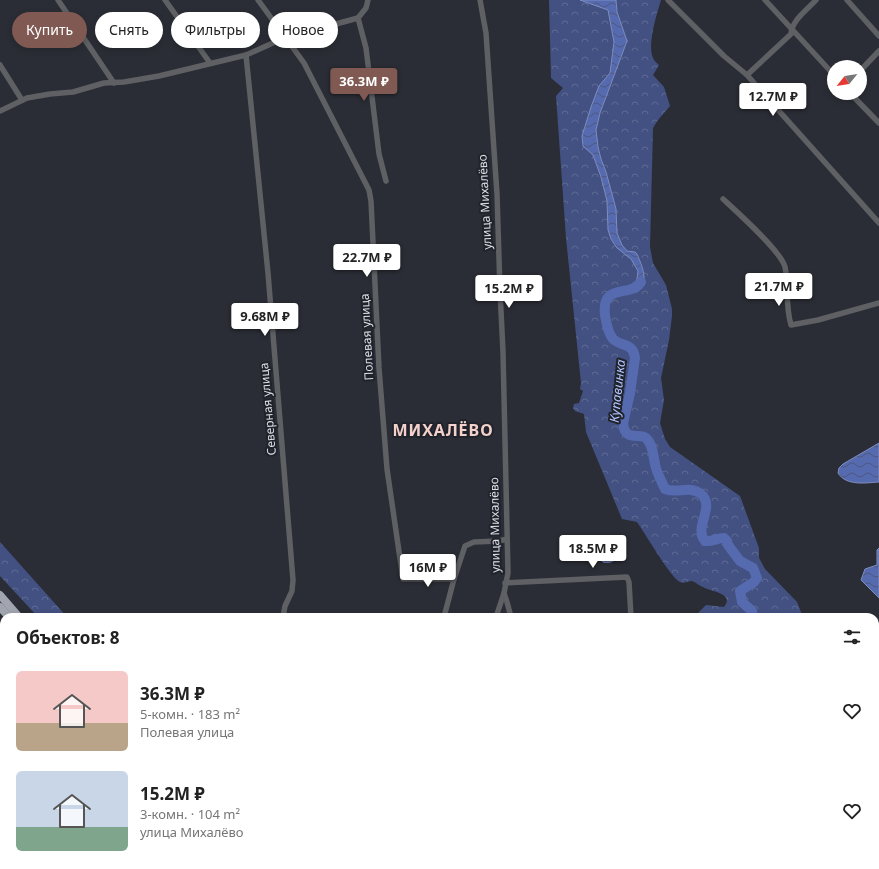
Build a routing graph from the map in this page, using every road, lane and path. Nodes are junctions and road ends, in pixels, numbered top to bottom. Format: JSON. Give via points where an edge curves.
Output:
{"nodes":[{"id":1,"x":58,"y":0,"type":"edge"},
{"id":2,"x":165,"y":0,"type":"edge"},
{"id":3,"x":258,"y":0,"type":"edge"},
{"id":4,"x":368,"y":0,"type":"edge"},
{"id":5,"x":480,"y":0,"type":"edge"},
{"id":6,"x":669,"y":0,"type":"edge"},
{"id":7,"x":765,"y":0,"type":"edge"},
{"id":8,"x":816,"y":0,"type":"edge"},
{"id":9,"x":846,"y":0,"type":"edge"},
{"id":10,"x":268,"y":15,"type":"edge"},
{"id":11,"x":358,"y":18,"type":"junction"},
{"id":12,"x":338,"y":23,"type":"edge"},
{"id":13,"x":792,"y":28,"type":"junction"},
{"id":14,"x":879,"y":36,"type":"edge"},
{"id":15,"x":268,"y":45,"type":"edge"},
{"id":16,"x":292,"y":48,"type":"edge"},
{"id":17,"x":879,"y":51,"type":"edge"},
{"id":18,"x":246,"y":55,"type":"junction"},
{"id":19,"x":210,"y":63,"type":"junction"},
{"id":20,"x":867,"y":64,"type":"edge"},
{"id":21,"x":0,"y":65,"type":"edge"},
{"id":22,"x":827,"y":67,"type":"edge"},
{"id":23,"x":747,"y":75,"type":"junction"},
{"id":24,"x":114,"y":83,"type":"junction"},
{"id":25,"x":22,"y":100,"type":"junction"},
{"id":26,"x":857,"y":100,"type":"edge"},
{"id":27,"x":0,"y":111,"type":"edge"},
{"id":28,"x":879,"y":123,"type":"edge"},
{"id":29,"x":386,"y":181,"type":"dead end"},
{"id":30,"x":723,"y":199,"type":"dead end"},
{"id":31,"x":879,"y":223,"type":"edge"},
{"id":32,"x":879,"y":303,"type":"edge"},
{"id":33,"x":507,"y":539,"type":"junction"},
{"id":34,"x":454,"y":579,"type":"junction"},
{"id":35,"x":505,"y":583,"type":"junction"},
{"id":36,"x":504,"y":593,"type":"junction"},
{"id":37,"x":0,"y":595,"type":"edge"},
{"id":38,"x":16,"y":613,"type":"edge"},
{"id":39,"x":283,"y":613,"type":"edge"},
{"id":40,"x":445,"y":613,"type":"edge"},
{"id":41,"x":497,"y":613,"type":"edge"},
{"id":42,"x":510,"y":613,"type":"edge"},
{"id":43,"x":631,"y":613,"type":"edge"}],
"edges":[{"from":1,"to":24,"type":"street"},
{"from":2,"to":19,"type":"street"},
{"from":3,"to":10,"type":"street","name":"Полевая улица"},
{"from":4,"to":11,"type":"street","via":[[366,8]]},
{"from":5,"to":33,"type":"street","name":"улица Михалёво","via":[[486,33],[497,194]]},
{"from":6,"to":23,"type":"street","via":[[724,56]]},
{"from":7,"to":13,"type":"street"},
{"from":8,"to":13,"type":"street"},
{"from":9,"to":14,"type":"street"},
{"from":11,"to":12,"type":"street"},
{"from":11,"to":29,"type":"street","via":[[366,48],[379,154]]},
{"from":13,"to":22,"type":"street"},
{"from":13,"to":23,"type":"street","via":[[791,34]]},
{"from":15,"to":18,"type":"street"},
{"from":16,"to":34,"type":"street","name":"Полевая улица","via":[[304,63],[366,185],[371,201],[387,469],[403,579]]},
{"from":17,"to":20,"type":"street"},
{"from":18,"to":19,"type":"street"},
{"from":18,"to":39,"type":"street","name":"Северная улица","via":[[268,273],[293,580],[292,591]]},
{"from":19,"to":24,"type":"street","via":[[159,76]]},
{"from":21,"to":25,"type":"street"},
{"from":23,"to":31,"type":"street"},
{"from":24,"to":25,"type":"street"},
{"from":25,"to":27,"type":"street"},
{"from":26,"to":28,"type":"street"},
{"from":30,"to":32,"type":"street","via":[[782,259],[791,325]]},
{"from":33,"to":34,"type":"street","via":[[474,542],[465,546]]},
{"from":33,"to":35,"type":"street","name":"улица Михалёво","via":[[508,573]]},
{"from":34,"to":40,"type":"street"},
{"from":35,"to":36,"type":"street","name":"улица Михалёво"},
{"from":35,"to":43,"type":"street","via":[[627,577]]},
{"from":36,"to":41,"type":"street","name":"улица Михалёво"},
{"from":36,"to":42,"type":"street"},
{"from":37,"to":38,"type":"highway"}]}
